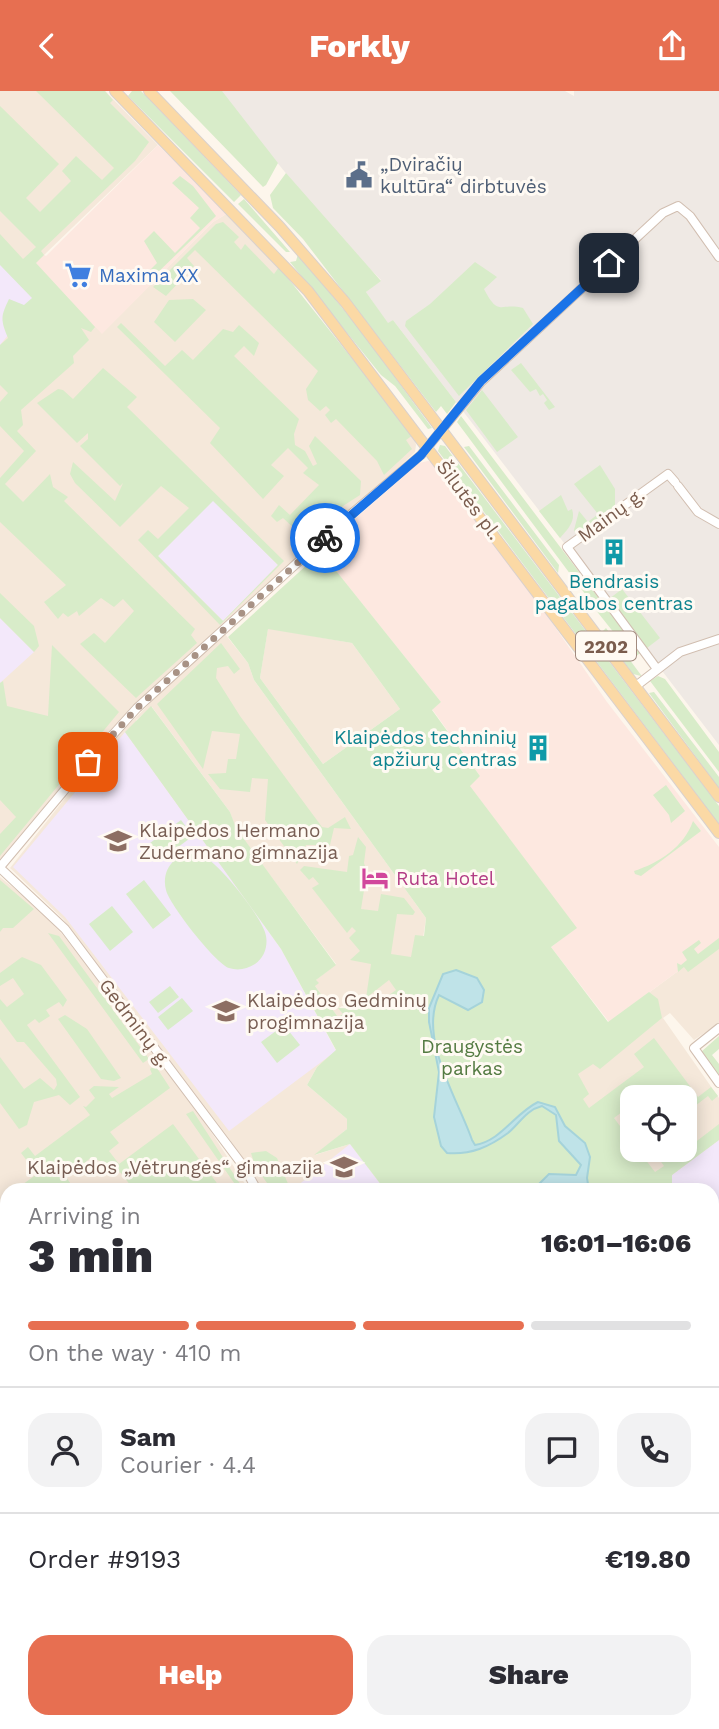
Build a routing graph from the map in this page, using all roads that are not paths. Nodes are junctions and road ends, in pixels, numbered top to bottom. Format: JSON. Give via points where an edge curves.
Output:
{"nodes":[{"id":1,"x":115,"y":91,"type":"edge"},
{"id":2,"x":149,"y":91,"type":"edge"},
{"id":3,"x":296,"y":245,"type":"junction"},
{"id":4,"x":719,"y":257,"type":"edge"},
{"id":5,"x":280,"y":259,"type":"junction"},
{"id":6,"x":443,"y":430,"type":"junction"},
{"id":7,"x":429,"y":447,"type":"junction"},
{"id":8,"x":719,"y":524,"type":"edge"},
{"id":9,"x":719,"y":639,"type":"edge"},
{"id":10,"x":657,"y":669,"type":"junction"},
{"id":11,"x":636,"y":686,"type":"junction"},
{"id":12,"x":719,"y":797,"type":"edge"},
{"id":13,"x":719,"y":833,"type":"edge"},
{"id":14,"x":0,"y":868,"type":"edge"},
{"id":15,"x":719,"y":1028,"type":"edge"},
{"id":16,"x":719,"y":1083,"type":"edge"},
{"id":17,"x":253,"y":1183,"type":"edge"}],
"edges":[{"from":1,"to":5,"type":"main road","name":"Šilutės pl.","number":"2202"},
{"from":2,"to":3,"type":"main road","name":"Šilutės pl.","number":"2202"},
{"from":3,"to":5,"type":"main road","via":[[295,253]]},
{"from":3,"to":6,"type":"main road","name":"Šilutės pl.","number":"2202"},
{"from":4,"to":6,"type":"street","via":[[678,206],[663,213],[481,381]]},
{"from":5,"to":7,"type":"main road","name":"Šilutės pl.","number":"2202"},
{"from":6,"to":7,"type":"street"},
{"from":6,"to":11,"type":"main road","name":"Šilutės pl.","number":"2202"},
{"from":7,"to":13,"type":"main road","name":"Šilutės pl.","number":"2202"},
{"from":7,"to":14,"type":"street","via":[[137,708]]},
{"from":8,"to":10,"type":"street","name":"Mainų g.","via":[[698,512],[668,474],[567,547]]},
{"from":9,"to":10,"type":"street","via":[[690,646]]},
{"from":10,"to":11,"type":"street"},
{"from":11,"to":12,"type":"main road","name":"Šilutės pl.","number":"2202"},
{"from":14,"to":17,"type":"street","name":"Gedminų g.","via":[[65,929]]},
{"from":15,"to":16,"type":"street","via":[[694,1048]]}]}
